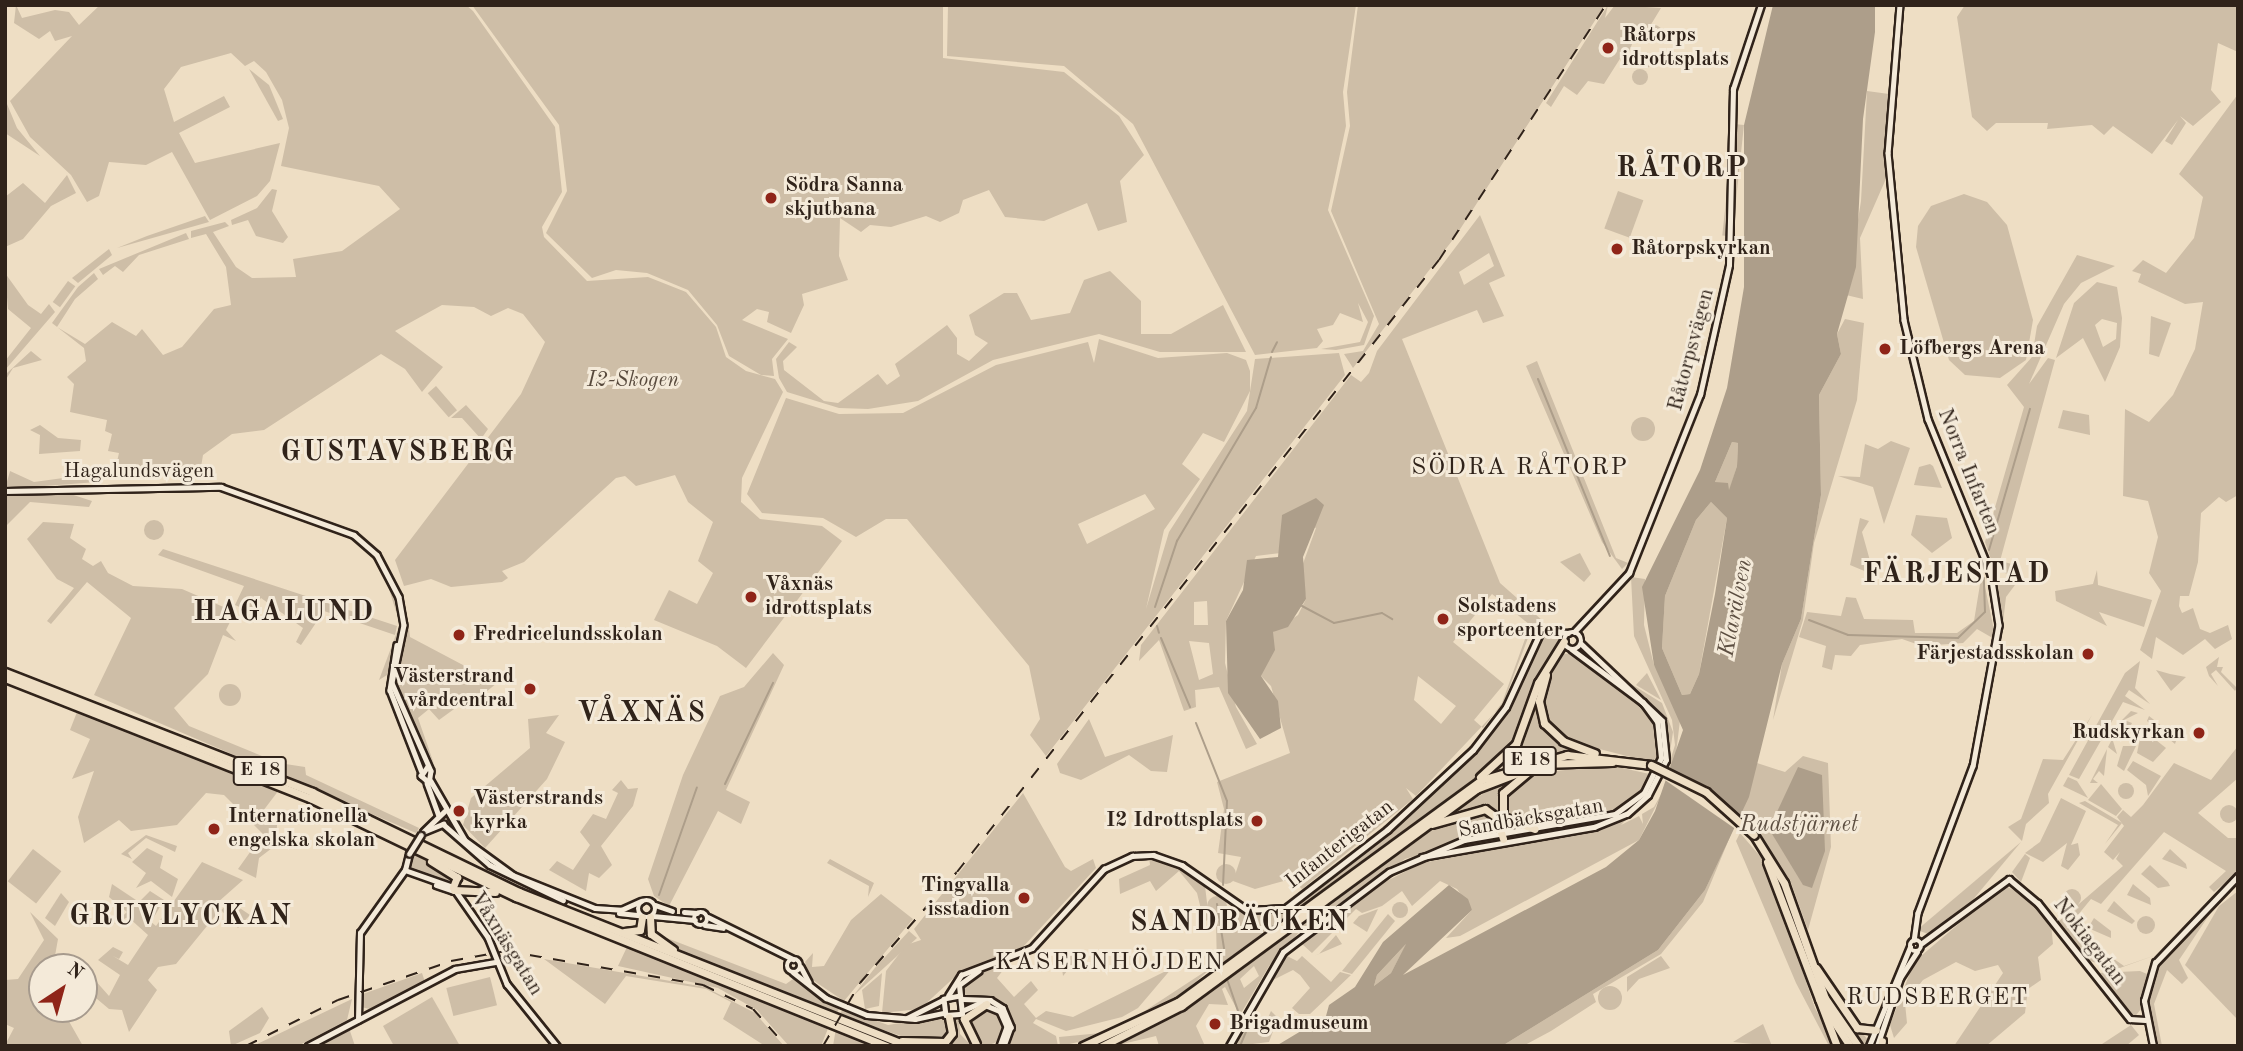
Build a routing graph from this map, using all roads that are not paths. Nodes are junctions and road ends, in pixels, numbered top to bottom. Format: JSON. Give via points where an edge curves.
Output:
{"nodes":[{"id":1,"x":1761,"y":5,"type":"edge"},
{"id":2,"x":1900,"y":5,"type":"edge"},
{"id":3,"x":5,"y":491,"type":"edge"},
{"id":4,"x":1590,"y":621,"type":"junction"},
{"id":5,"x":1557,"y":629,"type":"junction"},
{"id":6,"x":1571,"y":633,"type":"junction"},
{"id":7,"x":1564,"y":640,"type":"junction"},
{"id":8,"x":1581,"y":642,"type":"junction"},
{"id":9,"x":1571,"y":650,"type":"junction"},
{"id":10,"x":5,"y":666,"type":"edge"},
{"id":11,"x":5,"y":672,"type":"edge"},
{"id":12,"x":5,"y":680,"type":"edge"},
{"id":13,"x":25,"y":683,"type":"junction"},
{"id":14,"x":1602,"y":755,"type":"junction"},
{"id":15,"x":1541,"y":764,"type":"junction"},
{"id":16,"x":1650,"y":767,"type":"junction"},
{"id":17,"x":424,"y":769,"type":"junction"},
{"id":18,"x":429,"y":782,"type":"junction"},
{"id":19,"x":1464,"y":790,"type":"junction"},
{"id":20,"x":440,"y":813,"type":"junction"},
{"id":21,"x":1501,"y":815,"type":"junction"},
{"id":22,"x":449,"y":818,"type":"junction"},
{"id":23,"x":442,"y":824,"type":"junction"},
{"id":24,"x":1535,"y":829,"type":"junction"},
{"id":25,"x":1419,"y":830,"type":"junction"},
{"id":26,"x":423,"y":832,"type":"junction"},
{"id":27,"x":1503,"y":835,"type":"junction"},
{"id":28,"x":1752,"y":837,"type":"junction"},
{"id":29,"x":399,"y":839,"type":"junction"},
{"id":30,"x":405,"y":870,"type":"junction"},
{"id":31,"x":2238,"y":876,"type":"edge"},
{"id":32,"x":454,"y":888,"type":"junction"},
{"id":33,"x":516,"y":897,"type":"junction"},
{"id":34,"x":641,"y":901,"type":"junction"},
{"id":35,"x":654,"y":905,"type":"junction"},
{"id":36,"x":697,"y":913,"type":"junction"},
{"id":37,"x":646,"y":916,"type":"junction"},
{"id":38,"x":708,"y":917,"type":"junction"},
{"id":39,"x":695,"y":920,"type":"junction"},
{"id":40,"x":705,"y":925,"type":"junction"},
{"id":41,"x":730,"y":930,"type":"junction"},
{"id":42,"x":617,"y":931,"type":"junction"},
{"id":43,"x":1914,"y":940,"type":"junction"},
{"id":44,"x":1804,"y":942,"type":"junction"},
{"id":45,"x":1922,"y":943,"type":"junction"},
{"id":46,"x":1910,"y":947,"type":"junction"},
{"id":47,"x":768,"y":948,"type":"junction"},
{"id":48,"x":1917,"y":952,"type":"junction"},
{"id":49,"x":793,"y":959,"type":"junction"},
{"id":50,"x":688,"y":960,"type":"junction"},
{"id":51,"x":496,"y":962,"type":"junction"},
{"id":52,"x":787,"y":965,"type":"junction"},
{"id":53,"x":801,"y":967,"type":"junction"},
{"id":54,"x":982,"y":969,"type":"junction"},
{"id":55,"x":793,"y":972,"type":"junction"},
{"id":56,"x":1810,"y":979,"type":"junction"},
{"id":57,"x":811,"y":986,"type":"junction"},
{"id":58,"x":946,"y":997,"type":"junction"},
{"id":59,"x":961,"y":998,"type":"junction"},
{"id":60,"x":986,"y":1004,"type":"junction"},
{"id":61,"x":963,"y":1012,"type":"junction"},
{"id":62,"x":947,"y":1015,"type":"junction"},
{"id":63,"x":903,"y":1019,"type":"junction"},
{"id":64,"x":358,"y":1020,"type":"junction"},
{"id":65,"x":2145,"y":1020,"type":"junction"},
{"id":66,"x":1876,"y":1030,"type":"junction"},
{"id":67,"x":849,"y":1031,"type":"junction"},
{"id":68,"x":873,"y":1034,"type":"junction"},
{"id":69,"x":1127,"y":1036,"type":"junction"},
{"id":70,"x":1878,"y":1043,"type":"edge"},
{"id":71,"x":977,"y":1045,"type":"edge"},
{"id":72,"x":1003,"y":1045,"type":"edge"},
{"id":73,"x":308,"y":1046,"type":"edge"},
{"id":74,"x":558,"y":1046,"type":"edge"},
{"id":75,"x":873,"y":1046,"type":"edge"},
{"id":76,"x":887,"y":1046,"type":"edge"},
{"id":77,"x":907,"y":1046,"type":"edge"},
{"id":78,"x":1083,"y":1046,"type":"edge"},
{"id":79,"x":1102,"y":1046,"type":"edge"},
{"id":80,"x":1110,"y":1046,"type":"edge"},
{"id":81,"x":1229,"y":1046,"type":"edge"},
{"id":82,"x":1837,"y":1046,"type":"edge"},
{"id":83,"x":1850,"y":1046,"type":"edge"},
{"id":84,"x":1858,"y":1046,"type":"edge"},
{"id":85,"x":2153,"y":1046,"type":"edge"}],
"edges":[{"from":1,"to":4,"type":"street","name":"Råtorpsvägen","via":[[1743,54],[1731,110],[1725,291],[1700,395],[1632,561]]},
{"from":2,"to":43,"type":"street","name":"Norra Infarten","via":[[1888,153],[1908,346],[1928,419],[1980,540],[1999,625],[1973,766]]},
{"from":3,"to":17,"type":"street","name":"Hagalundsvägen","via":[[201,485],[318,518],[354,535],[385,565],[402,605],[401,638],[390,690]]},
{"from":4,"to":6,"type":"street"},
{"from":4,"to":8,"type":"street"},
{"from":5,"to":6,"type":"street"},
{"from":5,"to":7,"type":"street"},
{"from":5,"to":54,"type":"street","name":"Infanterigatan","via":[[1548,628],[1533,640],[1506,707],[1473,750],[1387,830],[1286,908],[1247,910],[1182,865],[1132,856],[1104,869],[1032,948]]},
{"from":6,"to":7,"type":"street"},
{"from":6,"to":8,"type":"street","name":"Sandbäcksgatan"},
{"from":7,"to":9,"type":"street","name":"Sandbäcksgatan"},
{"from":7,"to":19,"type":"highway","via":[[1538,683],[1516,744]]},
{"from":8,"to":9,"type":"street"},
{"from":8,"to":27,"type":"street","name":"Sandbäcksgatan","via":[[1655,709],[1667,747],[1662,771],[1642,801],[1618,819]]},
{"from":9,"to":14,"type":"highway","via":[[1546,676],[1541,714],[1559,738]]},
{"from":9,"to":24,"type":"street","name":"Sandbäcksgatan","via":[[1651,712],[1661,758],[1649,787],[1624,809]]},
{"from":10,"to":13,"type":"highway"},
{"from":11,"to":13,"type":"highway","number":"E 18"},
{"from":12,"to":13,"type":"highway"},
{"from":13,"to":29,"type":"highway","number":"E 18","via":[[310,798]]},
{"from":13,"to":42,"type":"highway","number":"E 18","via":[[321,796],[495,881]]},
{"from":14,"to":16,"type":"highway","number":"E 18"},
{"from":14,"to":19,"type":"highway","number":"E 18","via":[[1534,760]]},
{"from":15,"to":16,"type":"highway","number":"E 18","via":[[1592,760]]},
{"from":15,"to":21,"type":"highway","via":[[1505,789]]},
{"from":15,"to":25,"type":"highway","number":"E 18","via":[[1476,789]]},
{"from":16,"to":28,"type":"highway","number":"E 18","bridge":true,"via":[[1704,796]]},
{"from":17,"to":18,"type":"street"},
{"from":17,"to":18,"type":"street"},
{"from":18,"to":20,"type":"street"},
{"from":19,"to":78,"type":"highway","number":"E 18","via":[[1178,1002]]},
{"from":20,"to":22,"type":"street"},
{"from":20,"to":23,"type":"street"},
{"from":20,"to":26,"type":"street"},
{"from":21,"to":24,"type":"highway"},
{"from":21,"to":27,"type":"highway"},
{"from":22,"to":23,"type":"street"},
{"from":22,"to":34,"type":"street","via":[[496,865],[540,888],[601,910]]},
{"from":23,"to":26,"type":"street"},
{"from":23,"to":37,"type":"street","via":[[521,883],[593,911]]},
{"from":24,"to":27,"type":"street","name":"Sandbäcksgatan"},
{"from":25,"to":27,"type":"highway","via":[[1478,808],[1494,813]]},
{"from":25,"to":69,"type":"highway","number":"E 18","via":[[1181,1006]]},
{"from":26,"to":30,"type":"street","bridge":true},
{"from":27,"to":81,"type":"street","name":"Sandbäcksgatan","via":[[1441,851],[1389,872],[1283,952]]},
{"from":28,"to":44,"type":"highway","number":"E 18","via":[[1784,883]]},
{"from":28,"to":56,"type":"highway","number":"E 18","via":[[1786,900]]},
{"from":29,"to":32,"type":"highway","via":[[454,874],[458,880]]},
{"from":29,"to":33,"type":"highway","number":"E 18"},
{"from":30,"to":32,"type":"street","name":"Våxnäsgatan"},
{"from":30,"to":64,"type":"street","via":[[360,933]]},
{"from":31,"to":65,"type":"street","via":[[2160,956],[2147,982]]},
{"from":32,"to":33,"type":"highway","via":[[474,887]]},
{"from":32,"to":51,"type":"street","name":"Våxnäsgatan","via":[[488,937]]},
{"from":33,"to":67,"type":"highway","number":"E 18"},
{"from":34,"to":35,"type":"street"},
{"from":34,"to":37,"type":"street"},
{"from":35,"to":36,"type":"street"},
{"from":35,"to":37,"type":"street"},
{"from":36,"to":38,"type":"street"},
{"from":36,"to":39,"type":"street"},
{"from":37,"to":39,"type":"street"},
{"from":37,"to":42,"type":"highway","via":[[638,932]]},
{"from":37,"to":50,"type":"highway","via":[[651,934]]},
{"from":38,"to":40,"type":"street"},
{"from":38,"to":41,"type":"street"},
{"from":39,"to":40,"type":"street"},
{"from":40,"to":41,"type":"street"},
{"from":41,"to":47,"type":"street"},
{"from":42,"to":50,"type":"highway","number":"E 18"},
{"from":43,"to":45,"type":"street"},
{"from":43,"to":46,"type":"street","name":"Norra Infarten"},
{"from":44,"to":66,"type":"highway","via":[[1846,1016],[1861,1031]]},
{"from":44,"to":84,"type":"highway","number":"E 18","via":[[1825,998]]},
{"from":45,"to":48,"type":"street"},
{"from":45,"to":65,"type":"street","name":"Nokiagatan","via":[[2007,878],[2038,903],[2130,1019]]},
{"from":46,"to":48,"type":"street"},
{"from":46,"to":66,"type":"street","name":"Norra Infarten"},
{"from":47,"to":49,"type":"street"},
{"from":47,"to":52,"type":"street"},
{"from":48,"to":70,"type":"street","via":[[1900,978]]},
{"from":49,"to":52,"type":"street"},
{"from":49,"to":53,"type":"street"},
{"from":50,"to":68,"type":"highway","number":"E 18"},
{"from":51,"to":64,"type":"street","via":[[455,969]]},
{"from":51,"to":74,"type":"street","name":"Våxnäsgatan"},
{"from":52,"to":55,"type":"street"},
{"from":53,"to":55,"type":"street"},
{"from":53,"to":57,"type":"street"},
{"from":54,"to":58,"type":"street","name":"Infanterigatan","via":[[961,975]]},
{"from":54,"to":59,"type":"street","name":"Infanterigatan","via":[[962,980]]},
{"from":55,"to":57,"type":"street"},
{"from":56,"to":82,"type":"highway"},
{"from":56,"to":83,"type":"highway","number":"E 18"},
{"from":57,"to":63,"type":"street","via":[[856,1012]]},
{"from":58,"to":59,"type":"street"},
{"from":58,"to":62,"type":"street"},
{"from":58,"to":63,"type":"street"},
{"from":59,"to":61,"type":"street"},
{"from":59,"to":72,"type":"street","via":[[990,1000],[1003,1007],[1011,1027]]},
{"from":60,"to":61,"type":"street"},
{"from":60,"to":71,"type":"highway","via":[[964,1019]]},
{"from":60,"to":72,"type":"street","via":[[1006,1021]]},
{"from":61,"to":62,"type":"street"},
{"from":61,"to":71,"type":"highway","via":[[961,1032]]},
{"from":62,"to":63,"type":"street"},
{"from":62,"to":68,"type":"highway","via":[[952,1033],[939,1045]]},
{"from":64,"to":73,"type":"street"},
{"from":65,"to":85,"type":"street"},
{"from":66,"to":70,"type":"street","name":"Norra Infarten"},
{"from":66,"to":70,"type":"street"},
{"from":67,"to":75,"type":"highway"},
{"from":67,"to":76,"type":"highway","number":"E 18"},
{"from":68,"to":77,"type":"highway","number":"E 18"},
{"from":69,"to":79,"type":"highway","number":"E 18"},
{"from":69,"to":80,"type":"highway"}]}
